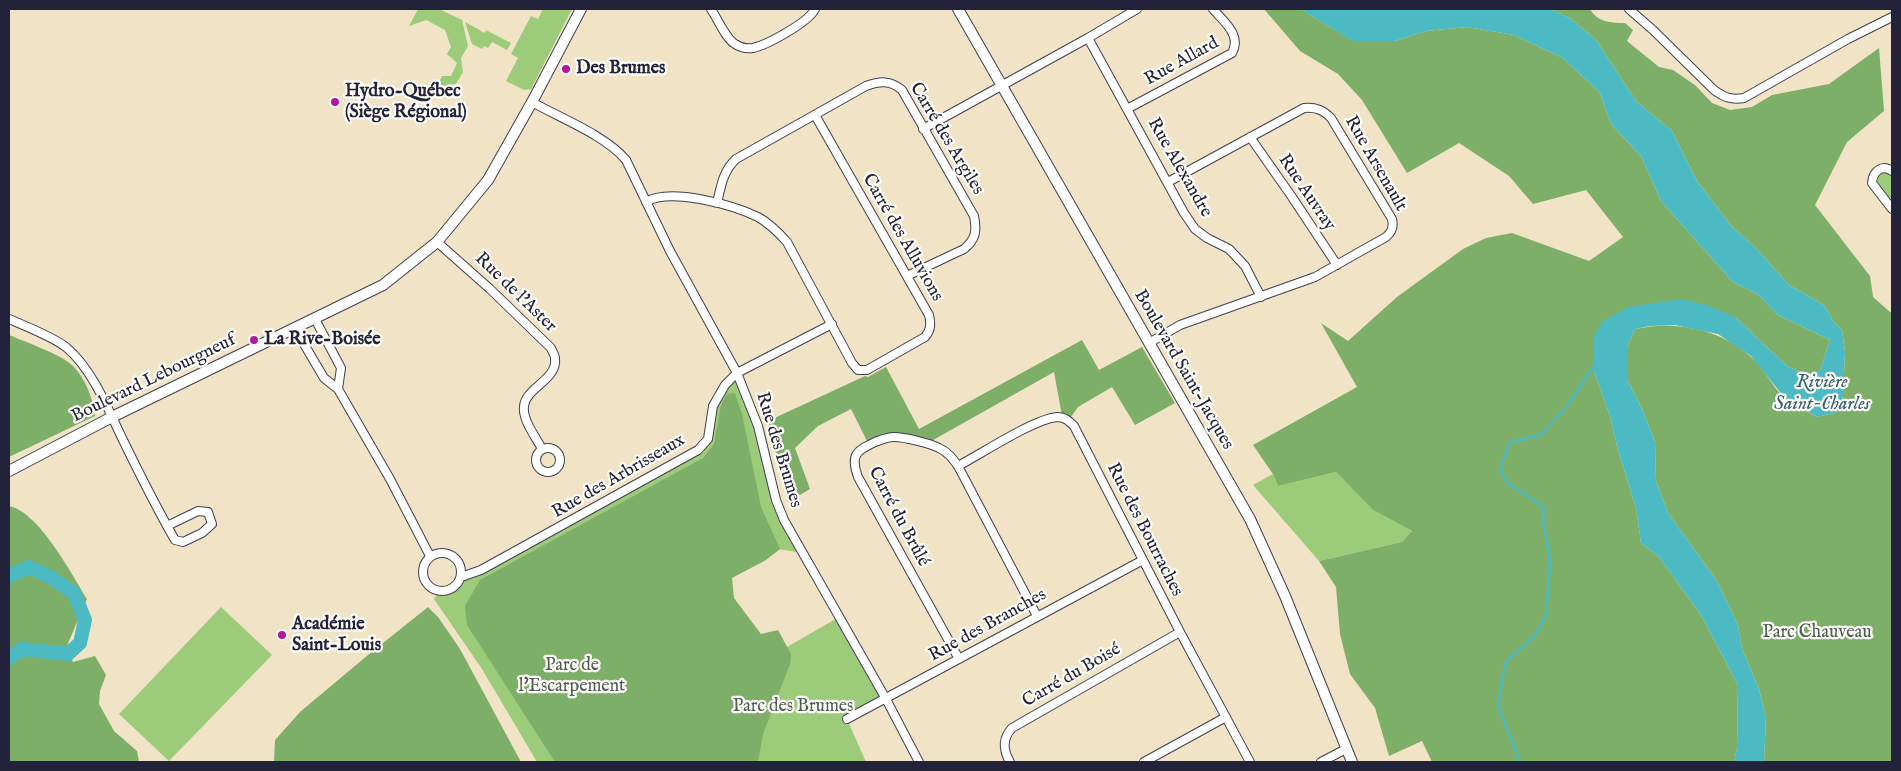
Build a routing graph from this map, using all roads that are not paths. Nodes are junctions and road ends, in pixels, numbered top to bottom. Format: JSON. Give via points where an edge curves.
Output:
{"nodes":[{"id":1,"x":581,"y":9,"type":"edge"},
{"id":2,"x":711,"y":9,"type":"edge"},
{"id":3,"x":815,"y":9,"type":"edge"},
{"id":4,"x":958,"y":9,"type":"edge"},
{"id":5,"x":1136,"y":9,"type":"edge"},
{"id":6,"x":1213,"y":9,"type":"edge"},
{"id":7,"x":1629,"y":9,"type":"edge"},
{"id":8,"x":1892,"y":17,"type":"edge"},
{"id":9,"x":1088,"y":38,"type":"junction"},
{"id":10,"x":1002,"y":86,"type":"junction"},
{"id":11,"x":532,"y":102,"type":"junction"},
{"id":12,"x":1127,"y":109,"type":"junction"},
{"id":13,"x":815,"y":115,"type":"junction"},
{"id":14,"x":923,"y":129,"type":"junction"},
{"id":15,"x":1250,"y":137,"type":"junction"},
{"id":16,"x":1892,"y":171,"type":"edge"},
{"id":17,"x":1168,"y":182,"type":"junction"},
{"id":18,"x":646,"y":202,"type":"junction"},
{"id":19,"x":717,"y":203,"type":"junction"},
{"id":20,"x":1892,"y":209,"type":"edge"},
{"id":21,"x":437,"y":242,"type":"junction"},
{"id":22,"x":1337,"y":265,"type":"junction"},
{"id":23,"x":907,"y":276,"type":"junction"},
{"id":24,"x":1261,"y":297,"type":"junction"},
{"id":25,"x":9,"y":319,"type":"edge"},
{"id":26,"x":315,"y":319,"type":"junction"},
{"id":27,"x":832,"y":324,"type":"junction"},
{"id":28,"x":297,"y":327,"type":"junction"},
{"id":29,"x":1149,"y":343,"type":"junction"},
{"id":30,"x":738,"y":373,"type":"junction"},
{"id":31,"x":338,"y":389,"type":"junction"},
{"id":32,"x":112,"y":417,"type":"junction"},
{"id":33,"x":542,"y":449,"type":"dead end"},
{"id":34,"x":958,"y":466,"type":"junction"},
{"id":35,"x":13,"y":469,"type":"edge"},
{"id":36,"x":167,"y":526,"type":"junction"},
{"id":37,"x":430,"y":556,"type":"junction"},
{"id":38,"x":1143,"y":560,"type":"junction"},
{"id":39,"x":461,"y":577,"type":"junction"},
{"id":40,"x":1037,"y":616,"type":"junction"},
{"id":41,"x":1180,"y":632,"type":"junction"},
{"id":42,"x":959,"y":659,"type":"junction"},
{"id":43,"x":886,"y":699,"type":"junction"},
{"id":44,"x":1226,"y":717,"type":"junction"},
{"id":45,"x":847,"y":719,"type":"dead end"},
{"id":46,"x":1346,"y":749,"type":"junction"},
{"id":47,"x":919,"y":762,"type":"edge"},
{"id":48,"x":1010,"y":762,"type":"edge"},
{"id":49,"x":1144,"y":762,"type":"edge"},
{"id":50,"x":1250,"y":762,"type":"edge"},
{"id":51,"x":1321,"y":762,"type":"edge"},
{"id":52,"x":1352,"y":762,"type":"edge"}],
"edges":[{"from":1,"to":11,"type":"street","name":"Boulevard Lebourgneuf"},
{"from":2,"to":3,"type":"street","via":[[732,43],[746,49],[756,48],[807,20]]},
{"from":4,"to":10,"type":"street","name":"Boulevard Saint-Jacques"},
{"from":5,"to":9,"type":"street"},
{"from":6,"to":12,"type":"street","name":"Rue Allard","via":[[1234,34],[1236,47],[1232,53]]},
{"from":7,"to":8,"type":"street","via":[[1714,90],[1723,97],[1734,99],[1744,98]]},
{"from":9,"to":10,"type":"street"},
{"from":9,"to":12,"type":"street","name":"Rue Alexandre"},
{"from":10,"to":14,"type":"street"},
{"from":10,"to":29,"type":"street","name":"Boulevard Saint-Jacques"},
{"from":11,"to":18,"type":"street","name":"Rue des Brumes","via":[[620,153]]},
{"from":11,"to":21,"type":"street","name":"Boulevard Lebourgneuf","via":[[488,180]]},
{"from":12,"to":17,"type":"street","name":"Rue Alexandre"},
{"from":13,"to":14,"type":"street","name":"Carré des Argiles","via":[[866,86],[888,82],[902,90]]},
{"from":13,"to":19,"type":"street","name":"Carré des Argiles","via":[[728,166]]},
{"from":13,"to":23,"type":"street","name":"Carré des Alluvions"},
{"from":14,"to":23,"type":"street","name":"Carré des Argiles","via":[[974,216],[976,235],[964,249]]},
{"from":15,"to":17,"type":"street","name":"Rue Arsenault"},
{"from":15,"to":22,"type":"street","name":"Rue Auvray"},
{"from":15,"to":22,"type":"street","name":"Rue Arsenault","via":[[1304,108],[1314,107],[1332,118],[1392,219],[1393,227],[1386,237]]},
{"from":16,"to":20,"type":"street","via":[[1881,168],[1872,183]]},
{"from":17,"to":24,"type":"street","name":"Rue Alexandre","via":[[1195,229],[1229,249],[1244,266]]},
{"from":18,"to":19,"type":"street","name":"Carré des Alluvions","via":[[653,197],[683,196]]},
{"from":18,"to":30,"type":"street","name":"Rue des Brumes"},
{"from":19,"to":27,"type":"street","name":"Carré des Alluvions","via":[[758,217],[775,228],[787,242]]},
{"from":21,"to":26,"type":"street","name":"Boulevard Lebourgneuf","via":[[383,285]]},
{"from":21,"to":33,"type":"street","name":"Rue de l'Aster","via":[[551,348],[556,360],[552,372],[526,398],[524,407]]},
{"from":22,"to":24,"type":"street","name":"Rue Arsenault","via":[[1315,277]]},
{"from":23,"to":27,"type":"street","name":"Carré des Alluvions","via":[[929,315],[930,328],[925,337],[867,370],[858,370]]},
{"from":24,"to":29,"type":"street","name":"Rue Arsenault","via":[[1180,325]]},
{"from":25,"to":32,"type":"street","via":[[66,347],[88,373]]},
{"from":26,"to":28,"type":"street","name":"Boulevard Lebourgneuf"},
{"from":26,"to":31,"type":"street","via":[[341,368]]},
{"from":27,"to":30,"type":"street","name":"Rue des Arbrisseaux"},
{"from":28,"to":31,"type":"street","via":[[324,378]]},
{"from":28,"to":32,"type":"street","name":"Boulevard Lebourgneuf"},
{"from":29,"to":46,"type":"street","name":"Boulevard Saint-Jacques","via":[[1250,519]]},
{"from":30,"to":39,"type":"street","name":"Rue des Arbrisseaux","via":[[725,386],[713,406],[708,439],[698,450],[490,566]]},
{"from":30,"to":43,"type":"street","name":"Rue des Brumes","via":[[758,426],[784,520]]},
{"from":31,"to":37,"type":"street"},
{"from":32,"to":35,"type":"street","name":"Boulevard Lebourgneuf"},
{"from":32,"to":36,"type":"street"},
{"from":34,"to":38,"type":"street","name":"Rue des Bourraches","via":[[1033,425],[1056,417],[1069,420]]},
{"from":34,"to":40,"type":"street","name":"Carré du Brûlé"},
{"from":34,"to":42,"type":"street","name":"Carré du Brûlé","via":[[938,447],[894,437],[863,448],[856,452],[854,459],[858,477]]},
{"from":36,"to":36,"type":"street","via":[[175,540],[183,542],[212,524],[208,512],[198,511]]},
{"from":37,"to":39,"type":"street","via":[[447,553],[454,556],[460,563]]},
{"from":37,"to":39,"type":"street","via":[[424,564],[423,573],[431,587],[439,591],[450,590]]},
{"from":38,"to":40,"type":"street","name":"Rue des Branches"},
{"from":38,"to":41,"type":"street","name":"Rue des Bourraches"},
{"from":40,"to":42,"type":"street","name":"Rue des Branches"},
{"from":41,"to":44,"type":"street","name":"Rue des Bourraches"},
{"from":41,"to":48,"type":"street","name":"Carré du Boisé","via":[[1012,728],[1004,740]]},
{"from":42,"to":43,"type":"street","name":"Rue des Branches"},
{"from":43,"to":45,"type":"street","name":"Rue des Branches"},
{"from":43,"to":47,"type":"street","name":"Rue des Brumes"},
{"from":44,"to":49,"type":"street"},
{"from":44,"to":50,"type":"street","name":"Rue des Bourraches"},
{"from":46,"to":51,"type":"street"},
{"from":46,"to":52,"type":"street","name":"Boulevard Saint-Jacques"}]}
